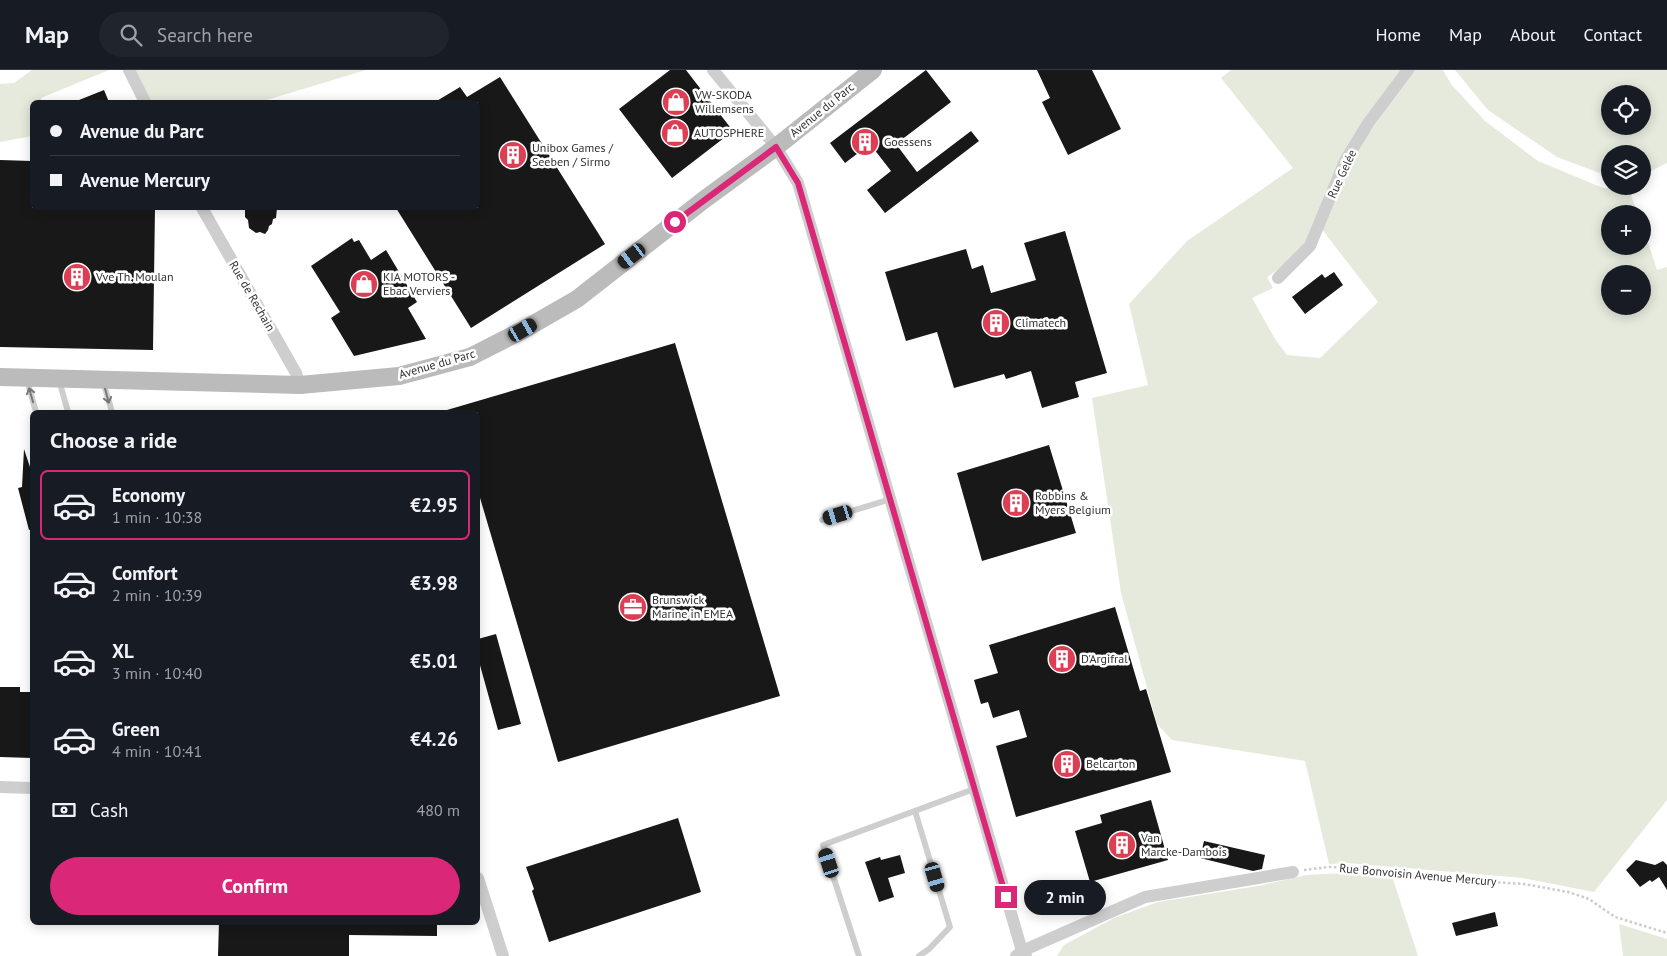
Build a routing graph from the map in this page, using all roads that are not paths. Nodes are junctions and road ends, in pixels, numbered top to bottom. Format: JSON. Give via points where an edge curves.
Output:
{"nodes":[{"id":1,"x":129,"y":70,"type":"edge"},
{"id":2,"x":713,"y":70,"type":"edge"},
{"id":3,"x":873,"y":70,"type":"edge"},
{"id":4,"x":1408,"y":70,"type":"edge"},
{"id":5,"x":144,"y":100,"type":"edge"},
{"id":6,"x":776,"y":147,"type":"junction"},
{"id":7,"x":203,"y":210,"type":"edge"},
{"id":8,"x":1278,"y":278,"type":"dead end"},
{"id":9,"x":0,"y":377,"type":"edge"},
{"id":10,"x":26,"y":378,"type":"junction"},
{"id":11,"x":58,"y":378,"type":"junction"},
{"id":12,"x":103,"y":380,"type":"junction"},
{"id":13,"x":300,"y":385,"type":"junction"},
{"id":14,"x":35,"y":410,"type":"edge"},
{"id":15,"x":67,"y":410,"type":"edge"},
{"id":16,"x":111,"y":410,"type":"edge"},
{"id":17,"x":891,"y":499,"type":"junction"},
{"id":18,"x":822,"y":520,"type":"dead end"},
{"id":19,"x":0,"y":787,"type":"edge"},
{"id":20,"x":30,"y":788,"type":"edge"},
{"id":21,"x":974,"y":789,"type":"junction"},
{"id":22,"x":915,"y":811,"type":"junction"},
{"id":23,"x":1293,"y":872,"type":"road end"},
{"id":24,"x":480,"y":884,"type":"edge"},
{"id":25,"x":1021,"y":954,"type":"edge"},
{"id":26,"x":503,"y":956,"type":"edge"},
{"id":27,"x":859,"y":956,"type":"edge"},
{"id":28,"x":919,"y":956,"type":"edge"}],
"edges":[{"from":1,"to":5,"type":"street"},
{"from":2,"to":6,"type":"street"},
{"from":3,"to":6,"type":"street","name":"Avenue du Parc"},
{"from":4,"to":8,"type":"street","name":"Rue Gelée","via":[[1345,161],[1310,246]]},
{"from":6,"to":13,"type":"street","name":"Avenue du Parc","via":[[577,299],[470,357],[399,376]]},
{"from":6,"to":17,"type":"street","via":[[798,183]]},
{"from":7,"to":13,"type":"street","name":"Rue de Rechain"},
{"from":9,"to":10,"type":"street","name":"Avenue du Parc"},
{"from":10,"to":11,"type":"street","name":"Avenue du Parc"},
{"from":14,"to":10,"type":"lane","one_way":true},
{"from":11,"to":12,"type":"street","name":"Avenue du Parc"},
{"from":11,"to":15,"type":"lane"},
{"from":12,"to":13,"type":"street","name":"Avenue du Parc"},
{"from":12,"to":16,"type":"lane","one_way":true},
{"from":17,"to":18,"type":"lane"},
{"from":17,"to":21,"type":"street"},
{"from":19,"to":20,"type":"street"},
{"from":21,"to":22,"type":"lane"},
{"from":21,"to":25,"type":"street"},
{"from":22,"to":27,"type":"lane","via":[[823,845]]},
{"from":22,"to":28,"type":"lane","via":[[950,927]]},
{"from":23,"to":25,"type":"street","via":[[1145,897]]},
{"from":24,"to":26,"type":"street"}]}
